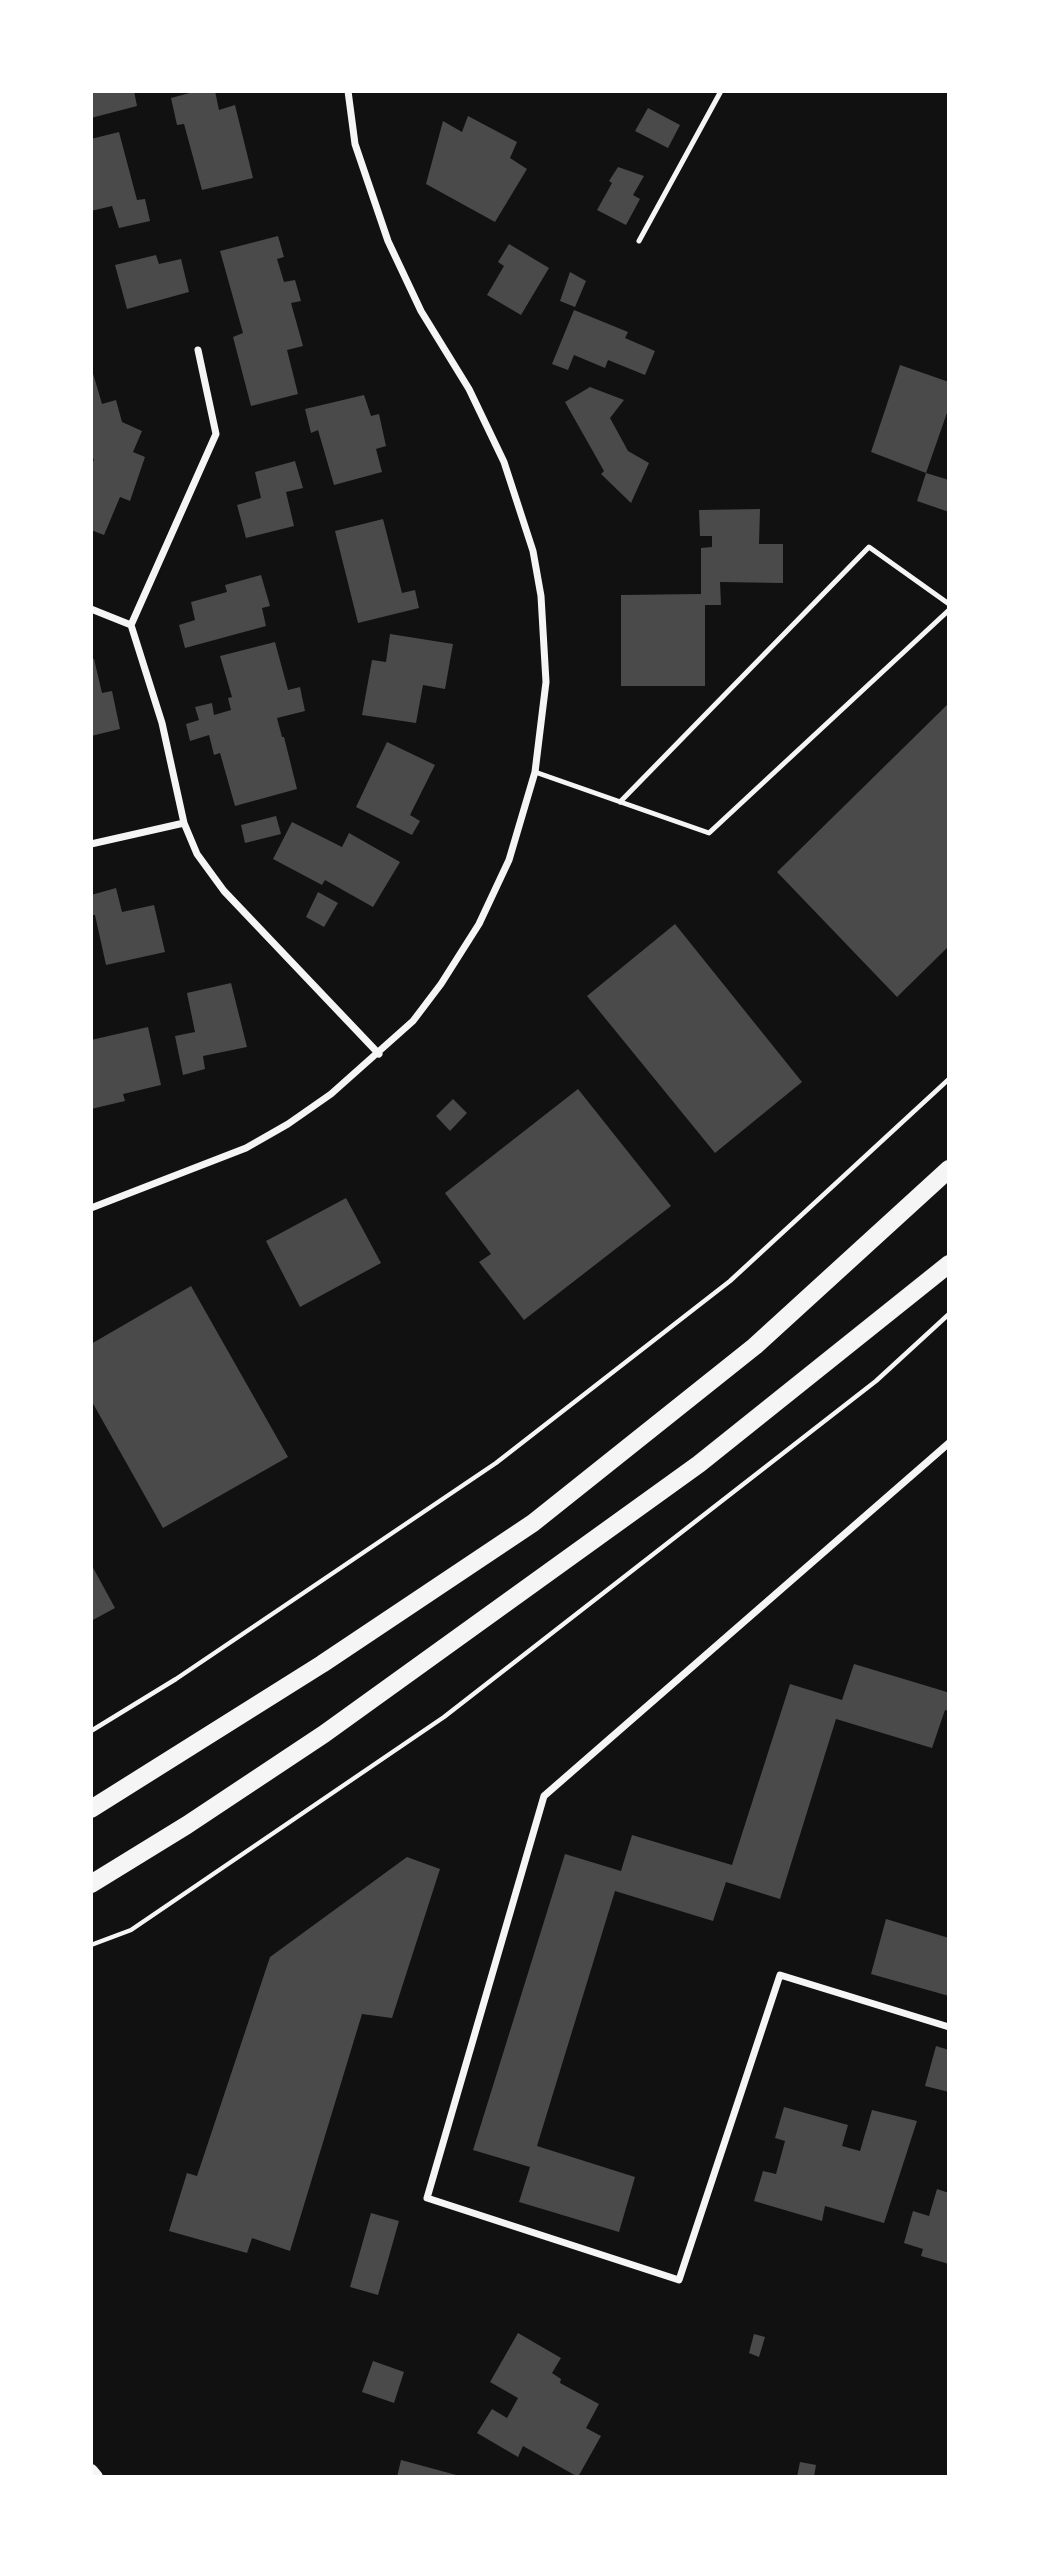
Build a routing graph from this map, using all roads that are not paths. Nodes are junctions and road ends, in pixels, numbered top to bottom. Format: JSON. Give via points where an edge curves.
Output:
{"nodes":[{"id":1,"x":348,"y":91,"type":"edge"},
{"id":2,"x":721,"y":91,"type":"edge"},
{"id":3,"x":639,"y":240,"type":"dead end"},
{"id":4,"x":198,"y":350,"type":"dead end"},
{"id":5,"x":949,"y":604,"type":"edge"},
{"id":6,"x":91,"y":608,"type":"edge"},
{"id":7,"x":949,"y":610,"type":"edge"},
{"id":8,"x":131,"y":625,"type":"junction"},
{"id":9,"x":535,"y":772,"type":"junction"},
{"id":10,"x":620,"y":802,"type":"junction"},
{"id":11,"x":184,"y":823,"type":"junction"},
{"id":12,"x":91,"y":844,"type":"edge"},
{"id":13,"x":379,"y":1054,"type":"junction"},
{"id":14,"x":949,"y":1169,"type":"edge"},
{"id":15,"x":91,"y":1208,"type":"edge"},
{"id":16,"x":949,"y":1264,"type":"edge"},
{"id":17,"x":949,"y":1443,"type":"edge"},
{"id":18,"x":91,"y":1809,"type":"edge"},
{"id":19,"x":91,"y":1884,"type":"edge"},
{"id":20,"x":949,"y":2027,"type":"edge"},
{"id":21,"x":91,"y":2471,"type":"edge"},
{"id":22,"x":96,"y":2477,"type":"edge"}],
"edges":[{"from":1,"to":9,"type":"street","via":[[355,144],[388,242],[504,462],[533,551],[541,596],[546,682]]},
{"from":2,"to":3,"type":"lane"},
{"from":4,"to":8,"type":"street","via":[[216,434]]},
{"from":5,"to":10,"type":"lane","via":[[869,547]]},
{"from":6,"to":8,"type":"street"},
{"from":7,"to":10,"type":"lane","via":[[709,833]]},
{"from":8,"to":11,"type":"street","via":[[162,723]]},
{"from":9,"to":10,"type":"lane"},
{"from":9,"to":13,"type":"street","via":[[509,860],[479,924],[413,1021]]},
{"from":11,"to":12,"type":"street"},
{"from":11,"to":13,"type":"street","via":[[197,854],[224,891]]},
{"from":13,"to":15,"type":"street","via":[[288,1125],[246,1148]]},
{"from":14,"to":18,"type":"main road","via":[[755,1346],[533,1523],[322,1664]]},
{"from":16,"to":19,"type":"main road","via":[[676,1481],[324,1734]]},
{"from":17,"to":20,"type":"street","via":[[544,1796],[428,2198],[679,2280],[780,1975]]},
{"from":21,"to":22,"type":"main road"}]}
